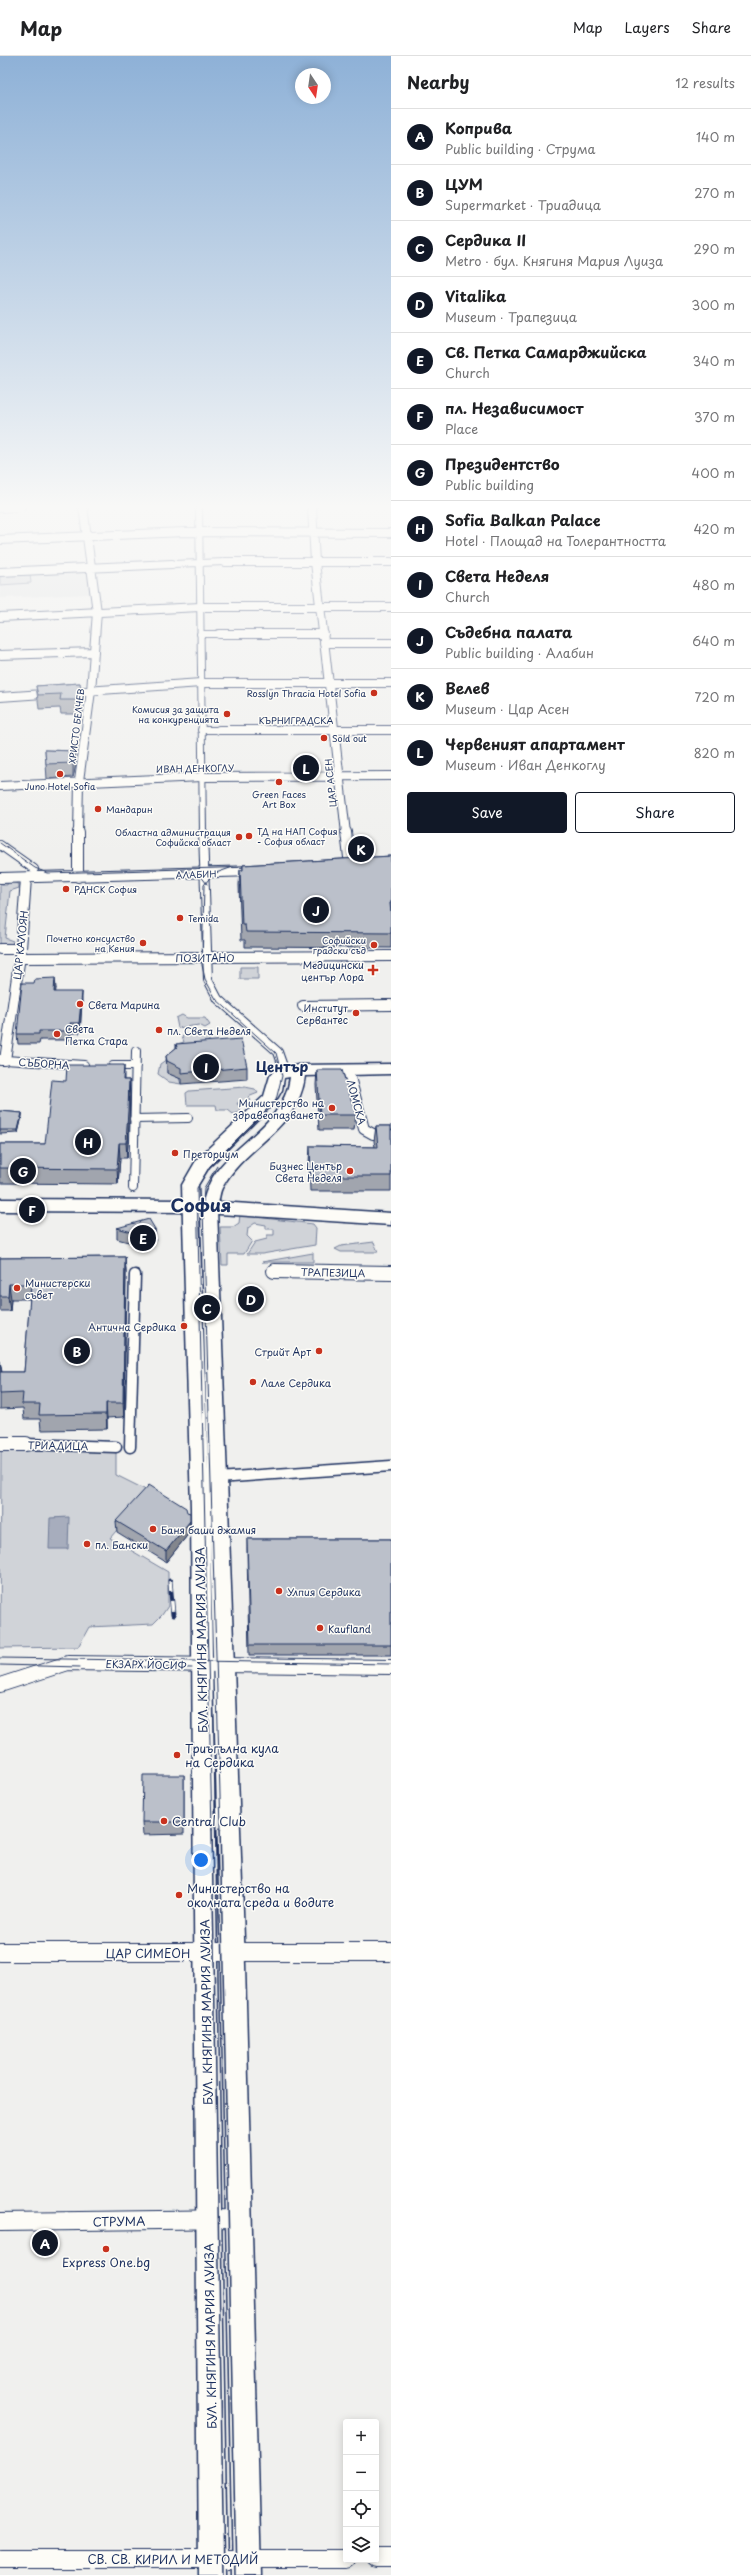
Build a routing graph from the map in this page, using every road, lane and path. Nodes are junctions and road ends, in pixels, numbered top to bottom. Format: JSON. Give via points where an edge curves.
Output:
{"nodes":[{"id":1,"x":96,"y":625,"type":"edge"},
{"id":2,"x":200,"y":625,"type":"edge"},
{"id":3,"x":323,"y":625,"type":"edge"},
{"id":4,"x":200,"y":634,"type":"junction"},
{"id":5,"x":219,"y":634,"type":"joint"},
{"id":6,"x":324,"y":634,"type":"junction"},
{"id":7,"x":324,"y":643,"type":"junction"},
{"id":8,"x":391,"y":643,"type":"edge"},
{"id":9,"x":94,"y":652,"type":"junction"},
{"id":10,"x":0,"y":655,"type":"edge"},
{"id":11,"x":201,"y":683,"type":"junction"},
{"id":12,"x":329,"y":683,"type":"junction"},
{"id":13,"x":391,"y":684,"type":"edge"},
{"id":14,"x":91,"y":691,"type":"junction"},
{"id":15,"x":0,"y":697,"type":"edge"},
{"id":16,"x":201,"y":730,"type":"junction"},
{"id":17,"x":220,"y":730,"type":"joint"},
{"id":18,"x":334,"y":730,"type":"junction"},
{"id":19,"x":391,"y":730,"type":"edge"},
{"id":20,"x":340,"y":776,"type":"junction"},
{"id":21,"x":391,"y":776,"type":"edge"},
{"id":22,"x":202,"y":777,"type":"junction"},
{"id":23,"x":79,"y":781,"type":"junction"},
{"id":24,"x":0,"y":786,"type":"edge"},
{"id":25,"x":0,"y":845,"type":"edge"},
{"id":26,"x":350,"y":866,"type":"edge"},
{"id":27,"x":34,"y":869,"type":"dead end"},
{"id":28,"x":263,"y":871,"type":"edge"},
{"id":29,"x":204,"y":874,"type":"junction"},
{"id":30,"x":78,"y":877,"type":"junction"},
{"id":31,"x":0,"y":878,"type":"edge"},
{"id":32,"x":26,"y":878,"type":"junction"},
{"id":33,"x":0,"y":949,"type":"edge"},
{"id":34,"x":20,"y":953,"type":"junction"},
{"id":35,"x":391,"y":956,"type":"edge"},
{"id":36,"x":205,"y":957,"type":"junction"},
{"id":37,"x":391,"y":1005,"type":"edge"},
{"id":38,"x":303,"y":1006,"type":"dead end"},
{"id":39,"x":136,"y":1050,"type":"dead end"},
{"id":40,"x":3,"y":1060,"type":"edge"},
{"id":41,"x":136,"y":1066,"type":"junction"},
{"id":42,"x":391,"y":1069,"type":"edge"},
{"id":43,"x":348,"y":1070,"type":"junction"},
{"id":44,"x":291,"y":1071,"type":"junction"},
{"id":45,"x":188,"y":1118,"type":"dead end"},
{"id":46,"x":134,"y":1119,"type":"junction"},
{"id":47,"x":391,"y":1135,"type":"edge"},
{"id":48,"x":133,"y":1188,"type":"dead end"},
{"id":49,"x":0,"y":1205,"type":"edge"},
{"id":50,"x":210,"y":1205,"type":"junction"},
{"id":51,"x":189,"y":1206,"type":"junction"},
{"id":52,"x":391,"y":1207,"type":"edge"},
{"id":53,"x":391,"y":1219,"type":"edge"},
{"id":54,"x":274,"y":1271,"type":"dead end"},
{"id":55,"x":391,"y":1273,"type":"edge"},
{"id":56,"x":135,"y":1275,"type":"dead end"},
{"id":57,"x":0,"y":1444,"type":"edge"},
{"id":58,"x":26,"y":1444,"type":"joint"},
{"id":59,"x":116,"y":1446,"type":"dead end"},
{"id":60,"x":130,"y":1447,"type":"dead end"},
{"id":61,"x":391,"y":1466,"type":"edge"},
{"id":62,"x":218,"y":1478,"type":"junction"},
{"id":63,"x":212,"y":1665,"type":"junction"},
{"id":64,"x":391,"y":1667,"type":"edge"},
{"id":65,"x":0,"y":1685,"type":"edge"},
{"id":66,"x":0,"y":1952,"type":"edge"},
{"id":67,"x":391,"y":1952,"type":"edge"},
{"id":68,"x":205,"y":1953,"type":"junction"},
{"id":69,"x":233,"y":1953,"type":"junction"},
{"id":70,"x":239,"y":2219,"type":"junction"},
{"id":71,"x":208,"y":2220,"type":"junction"},
{"id":72,"x":0,"y":2222,"type":"edge"},
{"id":73,"x":379,"y":2558,"type":"edge"},
{"id":74,"x":391,"y":2558,"type":"edge"},
{"id":75,"x":0,"y":2559,"type":"edge"},
{"id":76,"x":343,"y":2559,"type":"edge"},
{"id":77,"x":212,"y":2567,"type":"edge"},
{"id":78,"x":247,"y":2567,"type":"edge"}],
"edges":[{"from":1,"to":9,"type":"street","name":"ХРИСТО БЕЛЧЕВ"},
{"from":2,"to":4,"type":"street"},
{"from":3,"to":6,"type":"street","name":"ЦАР АСЕН"},
{"from":4,"to":5,"type":"street"},
{"from":4,"to":11,"type":"street"},
{"from":5,"to":6,"type":"street"},
{"from":6,"to":7,"type":"street","name":"ЦАР АСЕН"},
{"from":7,"to":8,"type":"street"},
{"from":7,"to":12,"type":"street","name":"ЦАР АСЕН"},
{"from":9,"to":10,"type":"street"},
{"from":9,"to":14,"type":"street","name":"ХРИСТО БЕЛЧЕВ"},
{"from":11,"to":12,"type":"street"},
{"from":11,"to":14,"type":"street"},
{"from":11,"to":16,"type":"street"},
{"from":12,"to":13,"type":"street"},
{"from":12,"to":18,"type":"street","name":"ЦАР АСЕН"},
{"from":14,"to":15,"type":"street"},
{"from":14,"to":23,"type":"street","name":"ХРИСТО БЕЛЧЕВ"},
{"from":16,"to":17,"type":"street","name":"КЪРНИГРАДСКА"},
{"from":16,"to":22,"type":"street"},
{"from":17,"to":18,"type":"street","name":"КЪРНИГРАДСКА"},
{"from":18,"to":19,"type":"street","name":"КЪРНИГРАДСКА"},
{"from":18,"to":20,"type":"street","name":"ЦАР АСЕН"},
{"from":20,"to":21,"type":"street","name":"ИВАН ДЕНКОГЛУ"},
{"from":20,"to":22,"type":"street","name":"ИВАН ДЕНКОГЛУ"},
{"from":20,"to":26,"type":"street","name":"ЦАР АСЕН"},
{"from":22,"to":23,"type":"street","name":"ИВАН ДЕНКОГЛУ"},
{"from":22,"to":29,"type":"street"},
{"from":23,"to":24,"type":"street","name":"ИВАН ДЕНКОГЛУ"},
{"from":23,"to":30,"type":"street","name":"ХРИСТО БЕЛЧЕВ"},
{"from":25,"to":27,"type":"street"},
{"from":28,"to":29,"type":"street","name":"АЛАБИН"},
{"from":29,"to":30,"type":"street","name":"АЛАБИН"},
{"from":29,"to":36,"type":"street"},
{"from":30,"to":32,"type":"street","name":"АЛАБИН"},
{"from":31,"to":32,"type":"street","name":"АЛАБИН"},
{"from":32,"to":34,"type":"street","name":"ЦАР КАЛОЯН"},
{"from":33,"to":34,"type":"street","name":"ПОЗИТАНО"},
{"from":34,"to":36,"type":"street","name":"ПОЗИТАНО"},
{"from":34,"to":40,"type":"street","name":"ЦАР КАЛОЯН"},
{"from":35,"to":36,"type":"street","name":"ПОЗИТАНО"},
{"from":36,"to":44,"type":"street","via":[[208,980],[218,999],[278,1052]]},
{"from":37,"to":38,"type":"street"},
{"from":39,"to":41,"type":"street"},
{"from":40,"to":41,"type":"street","name":"СЪБОРНА"},
{"from":41,"to":46,"type":"street"},
{"from":42,"to":43,"type":"main road"},
{"from":43,"to":44,"type":"main road"},
{"from":43,"to":47,"type":"street","name":"ЛОМСКА","via":[[364,1129],[368,1134],[375,1136]]},
{"from":44,"to":50,"type":"main road","via":[[296,1094],[288,1108],[226,1172]]},
{"from":44,"to":51,"type":"main road","name":"БУЛ. КНЯГИНЯ МАРИЯ ЛУИЗА","via":[[277,1076],[275,1090],[264,1106],[197,1170],[190,1184]]},
{"from":45,"to":46,"type":"street"},
{"from":46,"to":48,"type":"street"},
{"from":49,"to":51,"type":"main road"},
{"from":50,"to":51,"type":"main road"},
{"from":50,"to":52,"type":"main road"},
{"from":50,"to":53,"type":"main road"},
{"from":50,"to":62,"type":"main road","name":"БУЛ. КНЯГИНЯ МАРИЯ ЛУИЗА"},
{"from":51,"to":63,"type":"main road","name":"БУЛ. КНЯГИНЯ МАРИЯ ЛУИЗА","via":[[200,1508]]},
{"from":54,"to":55,"type":"street","name":"ТРАПЕЗИЦА"},
{"from":56,"to":60,"type":"street"},
{"from":57,"to":58,"type":"street","name":"ТРИАДИЦА"},
{"from":58,"to":59,"type":"street","name":"ТРИАДИЦА"},
{"from":61,"to":62,"type":"street"},
{"from":62,"to":63,"type":"main road","name":"БУЛ. КНЯГИНЯ МАРИЯ ЛУИЗА"},
{"from":63,"to":64,"type":"street","name":"ЕКЗАРХ ЙОСИФ"},
{"from":63,"to":65,"type":"street","name":"ЕКЗАРХ ЙОСИФ","via":[[68,1663]]},
{"from":63,"to":68,"type":"main road","name":"БУЛ. КНЯГИНЯ МАРИЯ ЛУИЗА"},
{"from":63,"to":69,"type":"main road","name":"БУЛ. КНЯГИНЯ МАРИЯ ЛУИЗА"},
{"from":66,"to":68,"type":"street","name":"ЦАР СИМЕОН"},
{"from":67,"to":69,"type":"street","name":"ЦАР СИМЕОН"},
{"from":68,"to":69,"type":"street","name":"ЦАР СИМЕОН"},
{"from":68,"to":71,"type":"main road","name":"БУЛ. КНЯГИНЯ МАРИЯ ЛУИЗА"},
{"from":69,"to":70,"type":"main road","name":"БУЛ. КНЯГИНЯ МАРИЯ ЛУИЗА"},
{"from":70,"to":71,"type":"street","name":"СТРУМА"},
{"from":70,"to":78,"type":"main road","name":"БУЛ. КНЯГИНЯ МАРИЯ ЛУИЗА"},
{"from":71,"to":72,"type":"street","name":"СТРУМА"},
{"from":71,"to":77,"type":"main road","name":"БУЛ. КНЯГИНЯ МАРИЯ ЛУИЗА"},
{"from":73,"to":74,"type":"street"},
{"from":75,"to":77,"type":"street","name":"СВ. СВ. КИРИЛ И МЕТОДИЙ"},
{"from":76,"to":78,"type":"street","name":"СВ. СВ. КИРИЛ И МЕТОДИЙ"},
{"from":77,"to":78,"type":"street","name":"СВ. СВ. КИРИЛ И МЕТОДИЙ"}]}
